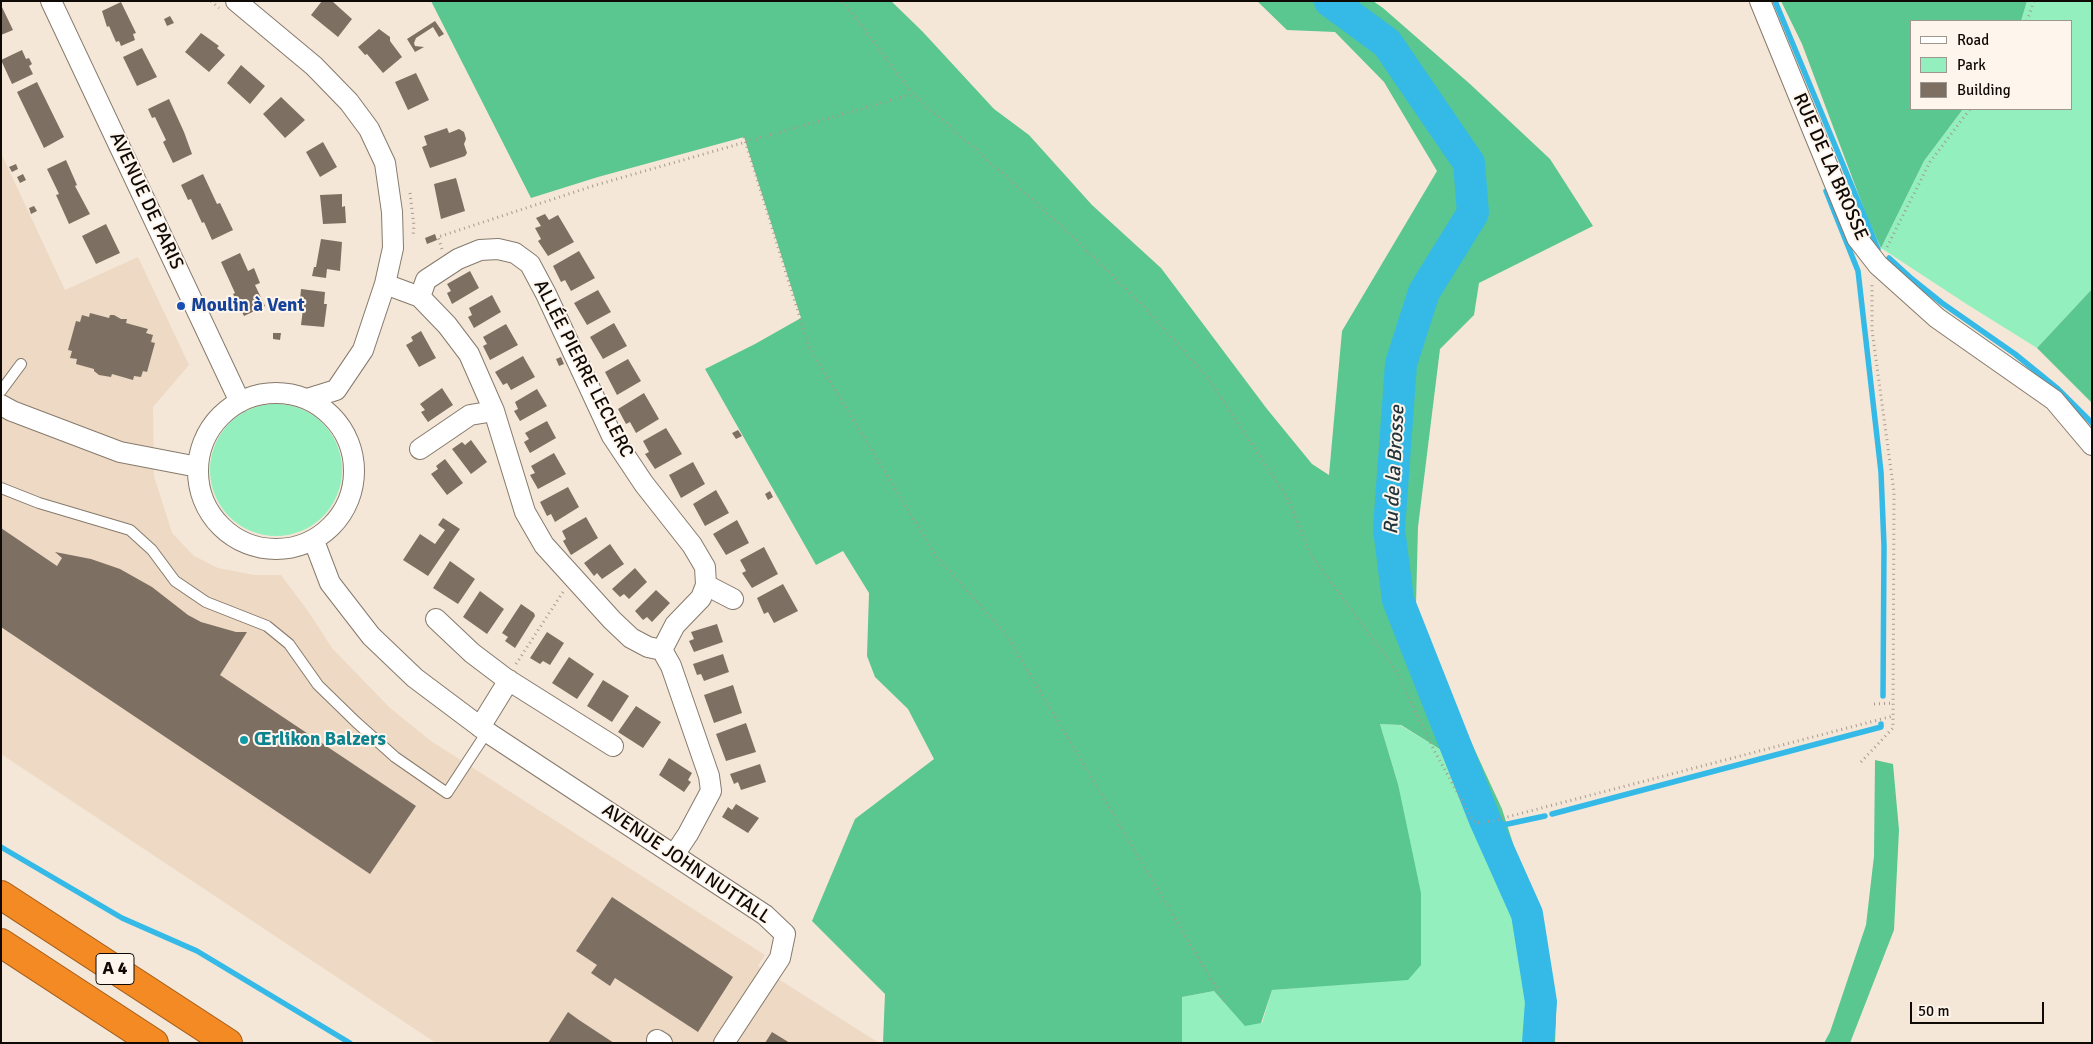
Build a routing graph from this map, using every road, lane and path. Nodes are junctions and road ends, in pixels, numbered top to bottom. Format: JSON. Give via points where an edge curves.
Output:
{"nodes":[{"id":1,"x":51,"y":1,"type":"edge"},
{"id":2,"x":211,"y":1,"type":"edge"},
{"id":3,"x":844,"y":1,"type":"edge"},
{"id":4,"x":1760,"y":1,"type":"edge"},
{"id":5,"x":2034,"y":1,"type":"edge"},
{"id":6,"x":230,"y":7,"type":"edge"},
{"id":7,"x":2027,"y":20,"type":"edge"},
{"id":8,"x":913,"y":94,"type":"junction"},
{"id":9,"x":1969,"y":110,"type":"edge"},
{"id":10,"x":744,"y":137,"type":"dead end"},
{"id":11,"x":746,"y":143,"type":"junction"},
{"id":12,"x":438,"y":237,"type":"dead end"},
{"id":13,"x":1878,"y":265,"type":"junction"},
{"id":14,"x":384,"y":284,"type":"junction"},
{"id":15,"x":420,"y":297,"type":"junction"},
{"id":16,"x":21,"y":364,"type":"dead end"},
{"id":17,"x":1,"y":391,"type":"edge"},
{"id":18,"x":307,"y":399,"type":"junction"},
{"id":19,"x":240,"y":402,"type":"junction"},
{"id":20,"x":1,"y":405,"type":"edge"},
{"id":21,"x":494,"y":411,"type":"junction"},
{"id":22,"x":2092,"y":445,"type":"edge"},
{"id":23,"x":420,"y":449,"type":"dead end"},
{"id":24,"x":198,"y":467,"type":"junction"},
{"id":25,"x":1,"y":488,"type":"edge"},
{"id":26,"x":314,"y":541,"type":"junction"},
{"id":27,"x":575,"y":579,"type":"junction"},
{"id":28,"x":706,"y":585,"type":"junction"},
{"id":29,"x":733,"y":599,"type":"dead end"},
{"id":30,"x":436,"y":619,"type":"dead end"},
{"id":31,"x":662,"y":650,"type":"junction"},
{"id":32,"x":507,"y":679,"type":"junction"},
{"id":33,"x":1893,"y":703,"type":"junction"},
{"id":34,"x":1874,"y":704,"type":"dead end"},
{"id":35,"x":1893,"y":716,"type":"junction"},
{"id":36,"x":483,"y":729,"type":"junction"},
{"id":37,"x":613,"y":746,"type":"dead end"},
{"id":38,"x":1861,"y":762,"type":"dead end"},
{"id":39,"x":674,"y":855,"type":"junction"},
{"id":40,"x":1,"y":894,"type":"edge"},
{"id":41,"x":1,"y":943,"type":"edge"},
{"id":42,"x":1226,"y":1004,"type":"dead end"},
{"id":43,"x":154,"y":1043,"type":"edge"},
{"id":44,"x":228,"y":1043,"type":"edge"},
{"id":45,"x":724,"y":1043,"type":"edge"}],
"edges":[{"from":1,"to":19,"type":"street","name":"AVENUE DE PARIS"},
{"from":2,"to":6,"type":"path"},
{"from":3,"to":8,"type":"path"},
{"from":4,"to":13,"type":"street","name":"RUE DE LA BROSSE","via":[[1844,209],[1857,238]]},
{"from":5,"to":7,"type":"path"},
{"from":6,"to":14,"type":"street","via":[[314,66],[370,129],[385,164],[392,212],[393,248]]},
{"from":8,"to":11,"type":"path"},
{"from":8,"to":35,"type":"path","via":[[1063,227],[1147,310],[1207,377],[1286,497],[1310,555],[1395,669],[1435,752],[1476,824]]},
{"from":9,"to":13,"type":"path","via":[[1930,162]]},
{"from":10,"to":11,"type":"path"},
{"from":11,"to":12,"type":"path","via":[[596,185]]},
{"from":11,"to":42,"type":"path","via":[[810,347],[936,556],[1006,634]]},
{"from":13,"to":22,"type":"street","name":"RUE DE LA BROSSE","via":[[1937,318],[2054,400]]},
{"from":13,"to":33,"type":"path","via":[[1872,286],[1872,330],[1894,492]]},
{"from":14,"to":15,"type":"street"},
{"from":14,"to":18,"type":"street","via":[[363,350],[336,390]]},
{"from":15,"to":21,"type":"street","via":[[469,354]]},
{"from":15,"to":28,"type":"street","name":"ALLÉE PIERRE LECLERC","via":[[426,280],[458,259],[480,250],[498,249],[515,253],[530,264],[612,436],[644,484],[692,544],[705,567]]},
{"from":16,"to":17,"type":"lane"},
{"from":18,"to":19,"type":"street","via":[[285,393],[262,394]]},
{"from":18,"to":26,"type":"street","via":[[327,411],[344,430],[353,454],[354,480],[348,504],[334,525]]},
{"from":19,"to":24,"type":"street","via":[[218,418],[204,441]]},
{"from":20,"to":24,"type":"street","via":[[120,452]]},
{"from":21,"to":23,"type":"street","via":[[470,415]]},
{"from":21,"to":27,"type":"street","via":[[525,512],[544,545]]},
{"from":24,"to":26,"type":"street","via":[[200,491],[209,513],[224,531],[245,544],[268,550],[291,549]]},
{"from":25,"to":36,"type":"lane","via":[[130,530],[152,550],[176,581],[206,602],[267,626],[289,644],[318,685],[356,722],[395,757],[447,793]]},
{"from":26,"to":36,"type":"street","name":"AVENUE JOHN NUTTALL","via":[[330,583],[371,636],[415,678]]},
{"from":27,"to":31,"type":"street","via":[[631,638]]},
{"from":27,"to":32,"type":"path","via":[[568,584]]},
{"from":28,"to":29,"type":"street"},
{"from":28,"to":31,"type":"street","via":[[701,598],[675,625]]},
{"from":30,"to":32,"type":"street","via":[[472,653]]},
{"from":31,"to":39,"type":"street","via":[[672,666],[709,776],[711,791]]},
{"from":32,"to":36,"type":"street"},
{"from":32,"to":37,"type":"street"},
{"from":33,"to":34,"type":"path"},
{"from":33,"to":35,"type":"path"},
{"from":35,"to":38,"type":"path","via":[[1893,728]]},
{"from":36,"to":39,"type":"street","name":"AVENUE JOHN NUTTALL"},
{"from":39,"to":45,"type":"street","name":"AVENUE JOHN NUTTALL","via":[[766,915],[785,934],[780,958]]},
{"from":40,"to":44,"type":"highway","number":"A 4"},
{"from":41,"to":43,"type":"highway","number":"A 4"}]}
